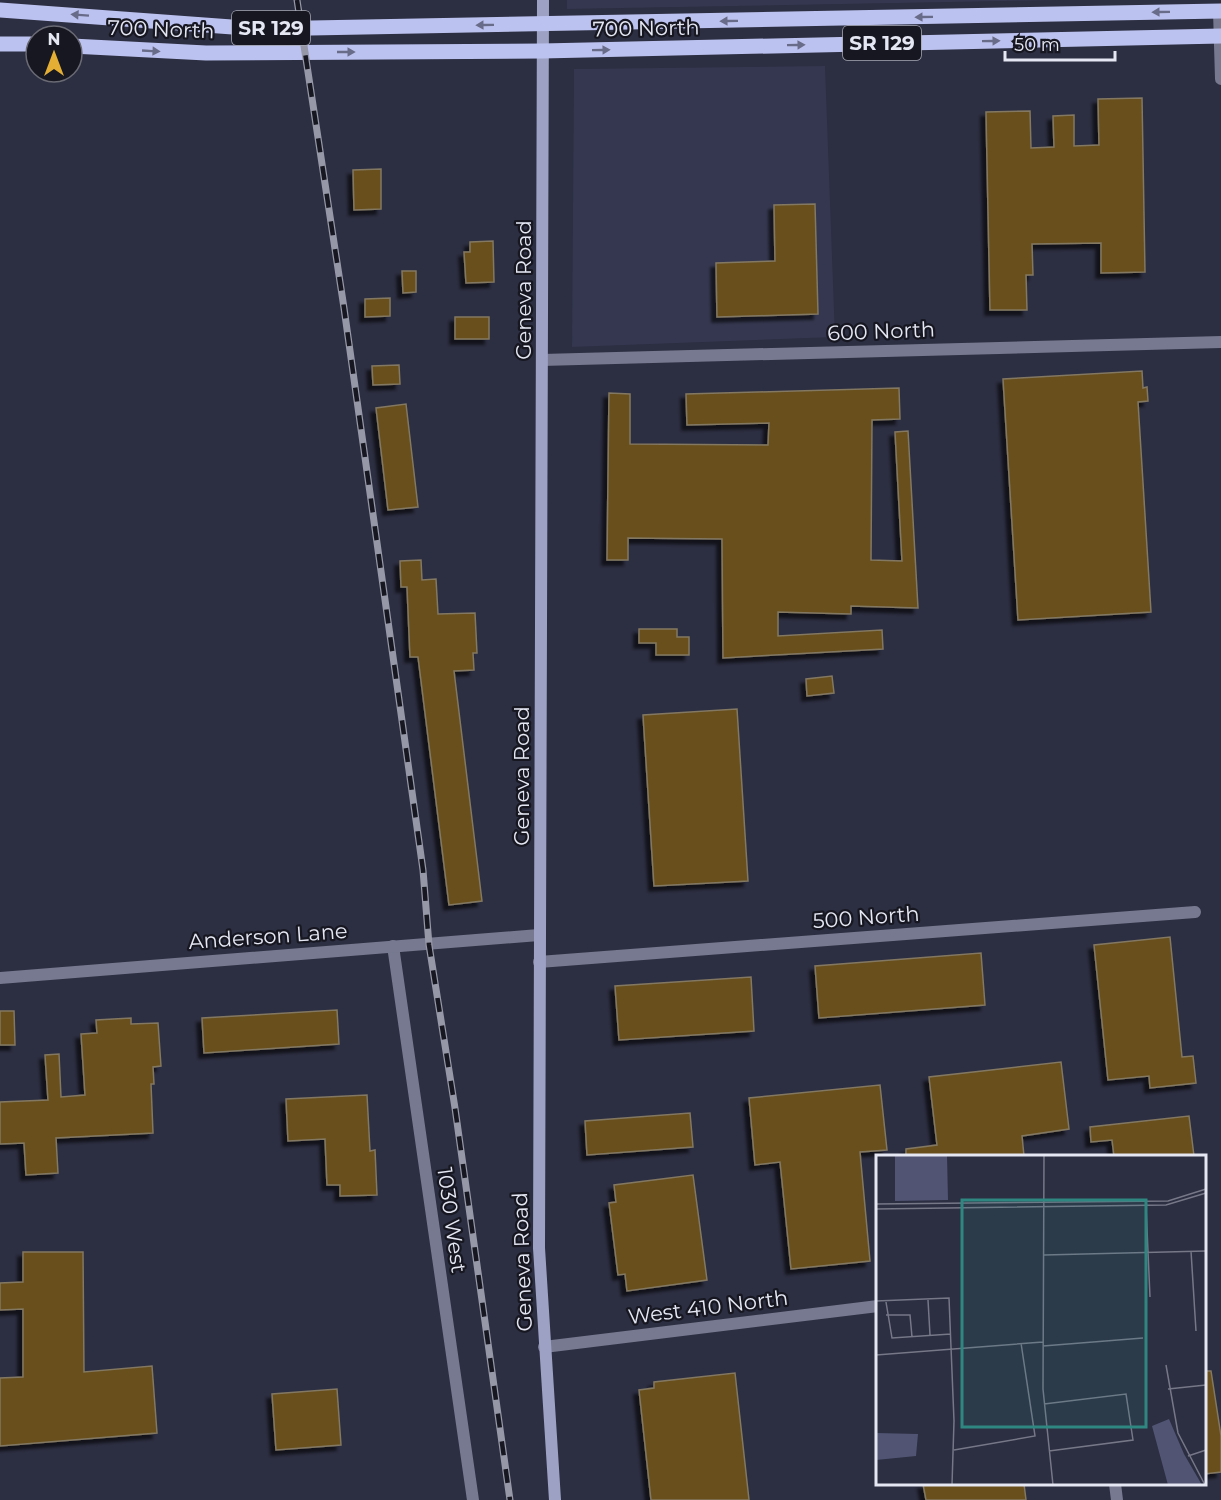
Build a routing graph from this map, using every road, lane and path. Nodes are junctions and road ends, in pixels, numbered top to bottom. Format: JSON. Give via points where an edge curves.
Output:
{"nodes":[{"id":1,"x":543,"y":0,"type":"edge"},
{"id":2,"x":0,"y":10,"type":"edge"},
{"id":3,"x":1220,"y":11,"type":"edge"},
{"id":4,"x":543,"y":24,"type":"junction"},
{"id":5,"x":1220,"y":36,"type":"edge"},
{"id":6,"x":0,"y":44,"type":"edge"},
{"id":7,"x":24,"y":44,"type":"edge"},
{"id":8,"x":84,"y":47,"type":"edge"},
{"id":9,"x":542,"y":51,"type":"junction"},
{"id":10,"x":1221,"y":80,"type":"edge"},
{"id":11,"x":1221,"y":342,"type":"edge"},
{"id":12,"x":542,"y":360,"type":"junction"},
{"id":13,"x":1195,"y":912,"type":"dead end"},
{"id":14,"x":539,"y":935,"type":"junction"},
{"id":15,"x":393,"y":946,"type":"junction"},
{"id":16,"x":539,"y":962,"type":"junction"},
{"id":17,"x":0,"y":978,"type":"edge"},
{"id":18,"x":876,"y":1306,"type":"edge"},
{"id":19,"x":544,"y":1347,"type":"junction"},
{"id":20,"x":1115,"y":1485,"type":"edge"},
{"id":21,"x":473,"y":1500,"type":"edge"},
{"id":22,"x":555,"y":1500,"type":"edge"},
{"id":23,"x":1117,"y":1500,"type":"edge"}],
"edges":[{"from":1,"to":4,"type":"main road"},
{"from":4,"to":2,"type":"main road","name":"700 North","number":"SR 129","one_way":true,"via":[[258,29]]},
{"from":3,"to":4,"type":"main road","name":"700 North","number":"SR 129","one_way":true},
{"from":3,"to":5,"type":"street"},
{"from":4,"to":9,"type":"main road","name":"Geneva Road"},
{"from":9,"to":5,"type":"main road","name":"700 North","number":"SR 129","one_way":true},
{"from":5,"to":10,"type":"street"},
{"from":6,"to":7,"type":"main road"},
{"from":8,"to":9,"type":"main road","name":"700 North","number":"SR 129","one_way":true,"via":[[206,53]]},
{"from":9,"to":12,"type":"main road","name":"Geneva Road"},
{"from":11,"to":12,"type":"street","name":"600 North"},
{"from":12,"to":14,"type":"main road","name":"Geneva Road"},
{"from":13,"to":16,"type":"street","name":"500 North"},
{"from":14,"to":15,"type":"street","name":"Anderson Lane"},
{"from":14,"to":16,"type":"main road","name":"Geneva Road"},
{"from":15,"to":17,"type":"street","name":"Anderson Lane"},
{"from":15,"to":21,"type":"street","name":"1030 West"},
{"from":16,"to":19,"type":"main road","name":"Geneva Road","via":[[539,1248]]},
{"from":18,"to":19,"type":"street","name":"West 410 North"},
{"from":19,"to":22,"type":"main road","name":"Geneva Road"},
{"from":20,"to":23,"type":"street"}]}
